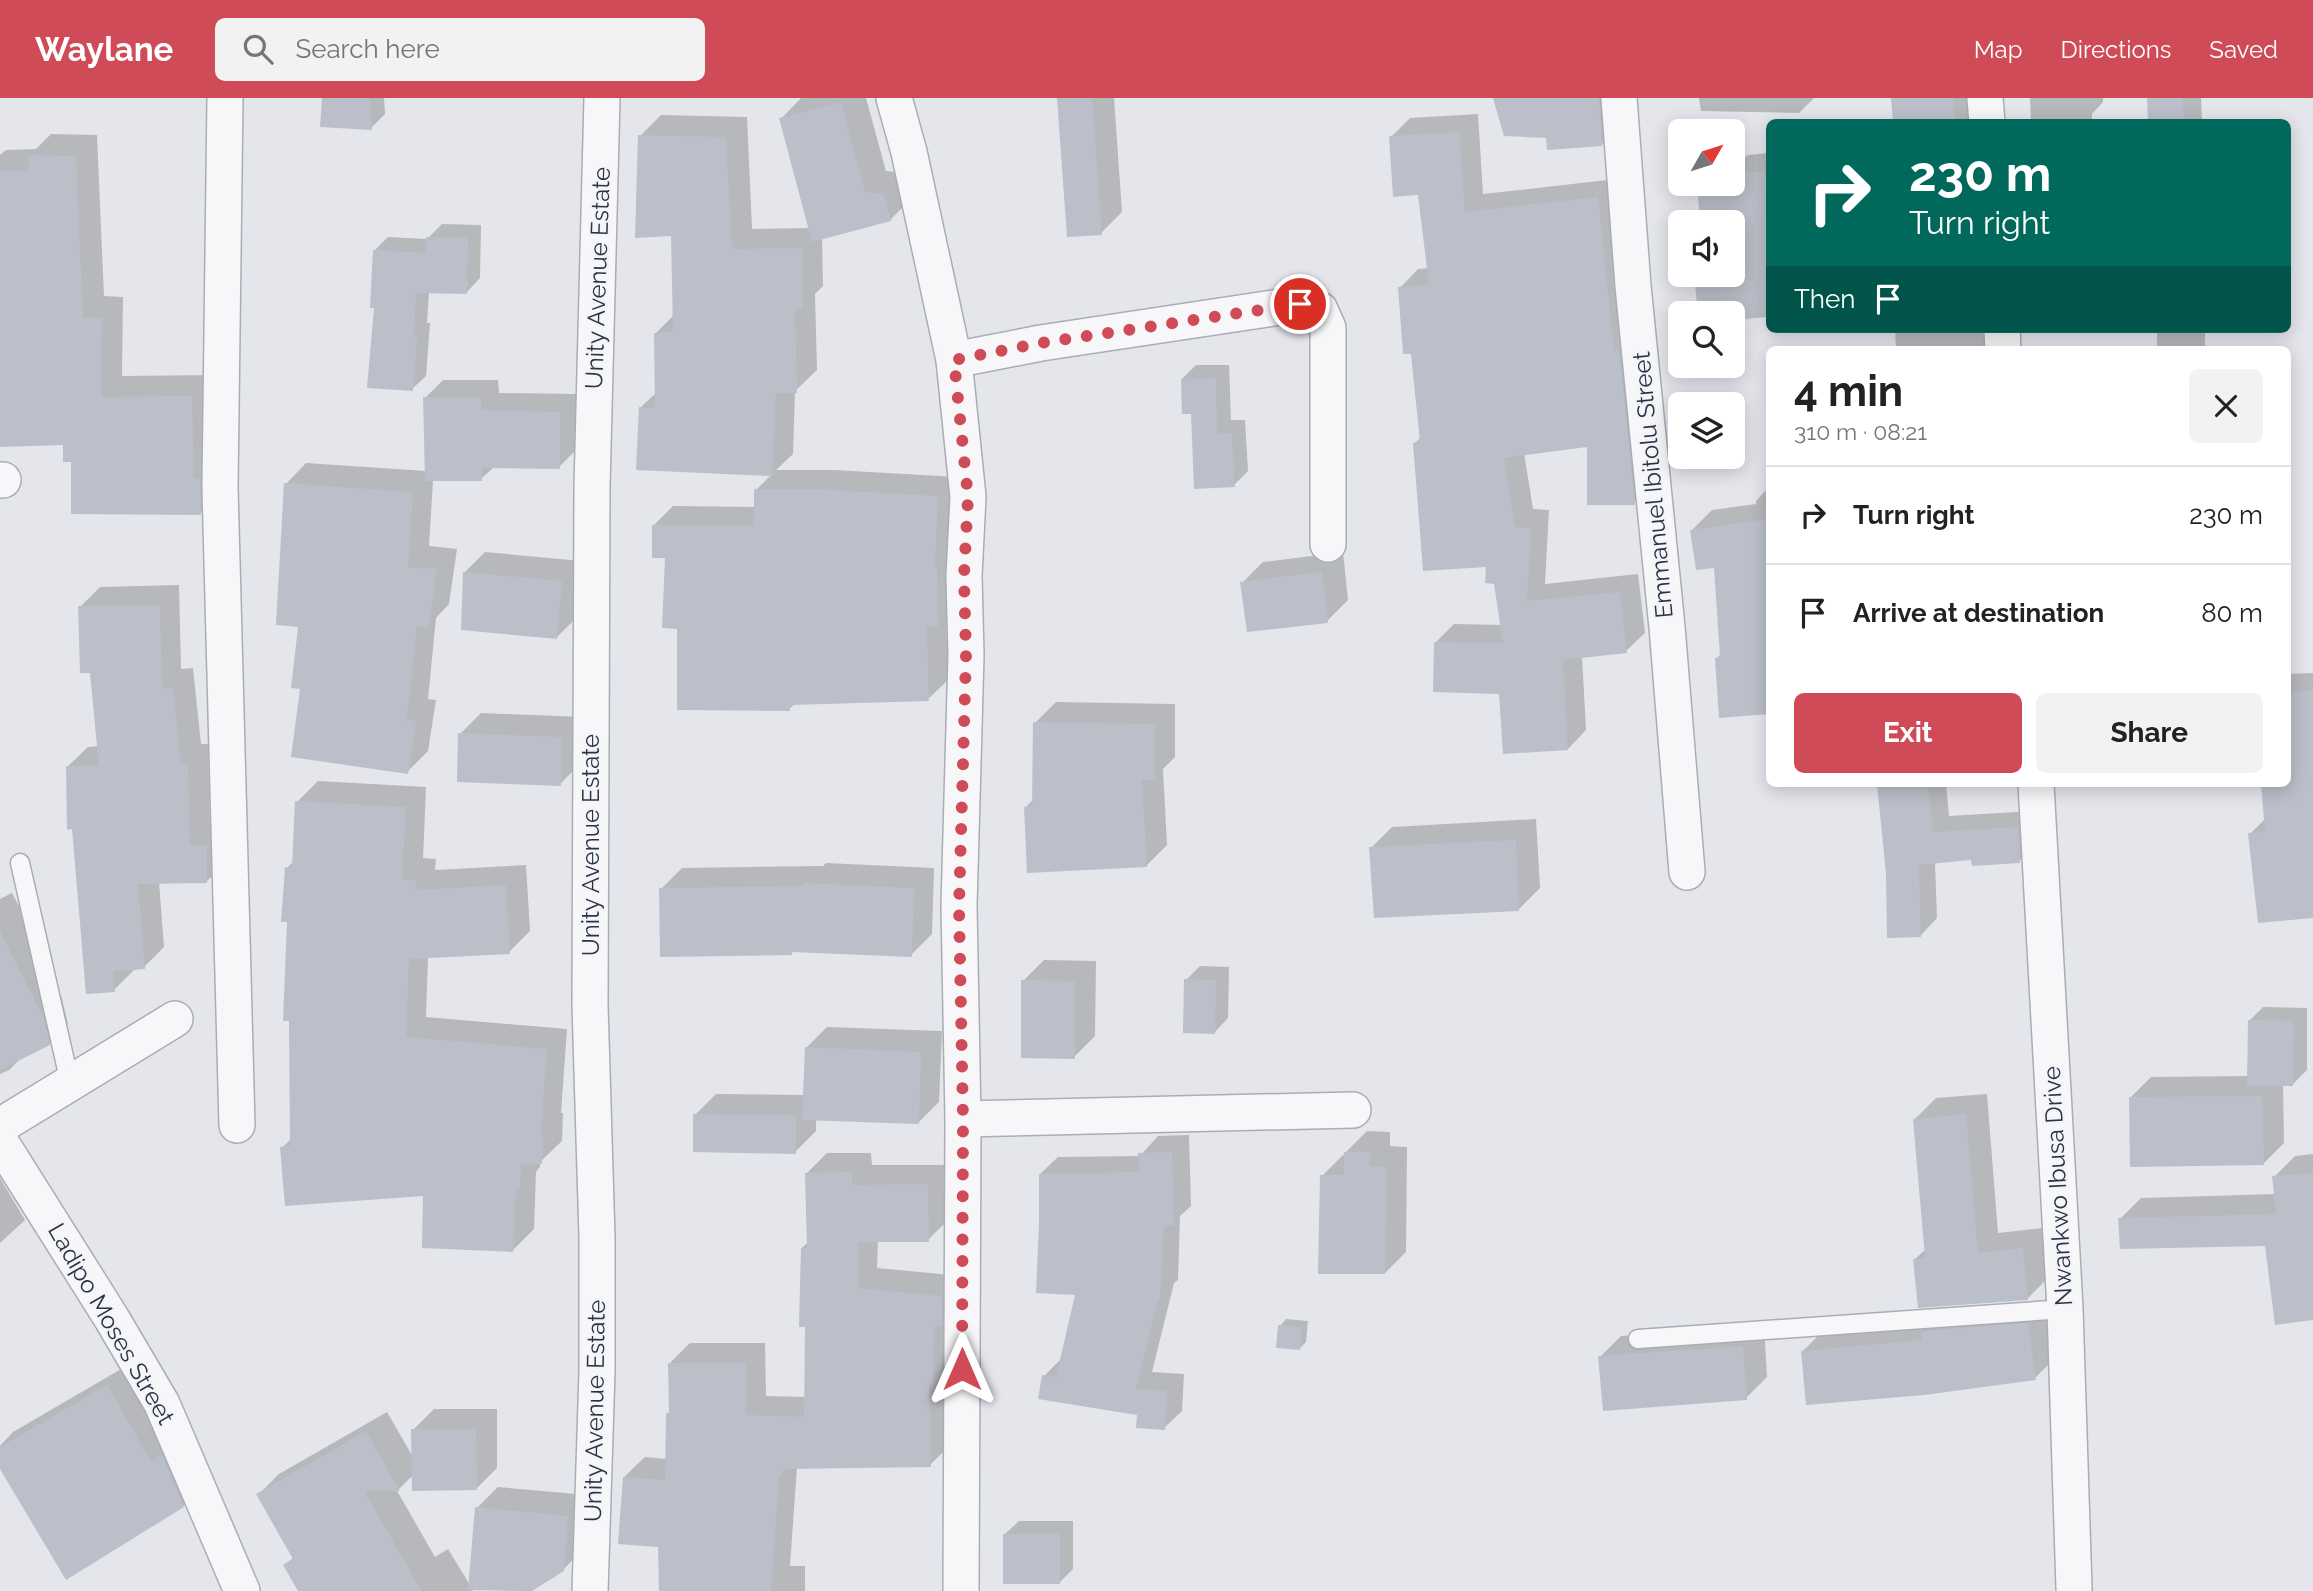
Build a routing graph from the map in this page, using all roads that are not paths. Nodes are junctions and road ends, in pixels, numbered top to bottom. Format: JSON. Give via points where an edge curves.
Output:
{"nodes":[{"id":1,"x":225,"y":98,"type":"edge"},
{"id":2,"x":602,"y":98,"type":"edge"},
{"id":3,"x":894,"y":98,"type":"edge"},
{"id":4,"x":1619,"y":98,"type":"edge"},
{"id":5,"x":1985,"y":98,"type":"edge"},
{"id":6,"x":1987,"y":119,"type":"edge"},
{"id":7,"x":954,"y":360,"type":"junction"},
{"id":8,"x":1328,"y":544,"type":"dead end"},
{"id":9,"x":2036,"y":787,"type":"edge"},
{"id":10,"x":20,"y":863,"type":"dead end"},
{"id":11,"x":1687,"y":872,"type":"dead end"},
{"id":12,"x":175,"y":1019,"type":"dead end"},
{"id":13,"x":70,"y":1083,"type":"junction"},
{"id":14,"x":1353,"y":1110,"type":"dead end"},
{"id":15,"x":963,"y":1119,"type":"junction"},
{"id":16,"x":237,"y":1125,"type":"dead end"},
{"id":17,"x":0,"y":1126,"type":"edge"},
{"id":18,"x":0,"y":1140,"type":"edge"},
{"id":19,"x":2065,"y":1309,"type":"junction"},
{"id":20,"x":1638,"y":1339,"type":"dead end"},
{"id":21,"x":2074,"y":1587,"type":"dead end"},
{"id":22,"x":242,"y":1591,"type":"edge"},
{"id":23,"x":590,"y":1591,"type":"edge"},
{"id":24,"x":961,"y":1591,"type":"edge"}],
"edges":[{"from":1,"to":16,"type":"street","via":[[220,487]]},
{"from":2,"to":23,"type":"street","name":"Unity Avenue Estate","via":[[592,487],[590,1005],[597,1318]]},
{"from":3,"to":7,"type":"street"},
{"from":4,"to":11,"type":"street","name":"Emmanuel Ibitolu Street"},
{"from":5,"to":6,"type":"street"},
{"from":7,"to":8,"type":"street","via":[[1300,304],[1320,310],[1328,328]]},
{"from":7,"to":15,"type":"street","via":[[968,497],[959,906]]},
{"from":9,"to":19,"type":"street","name":"Nwankwo Ibusa Drive"},
{"from":10,"to":13,"type":"lane"},
{"from":12,"to":13,"type":"street"},
{"from":13,"to":17,"type":"street"},
{"from":14,"to":15,"type":"street"},
{"from":15,"to":24,"type":"street"},
{"from":18,"to":22,"type":"street","name":"Ladipo Moses Street","via":[[162,1404]]},
{"from":19,"to":20,"type":"lane"},
{"from":19,"to":21,"type":"street","name":"Nwankwo Ibusa Drive"}]}
